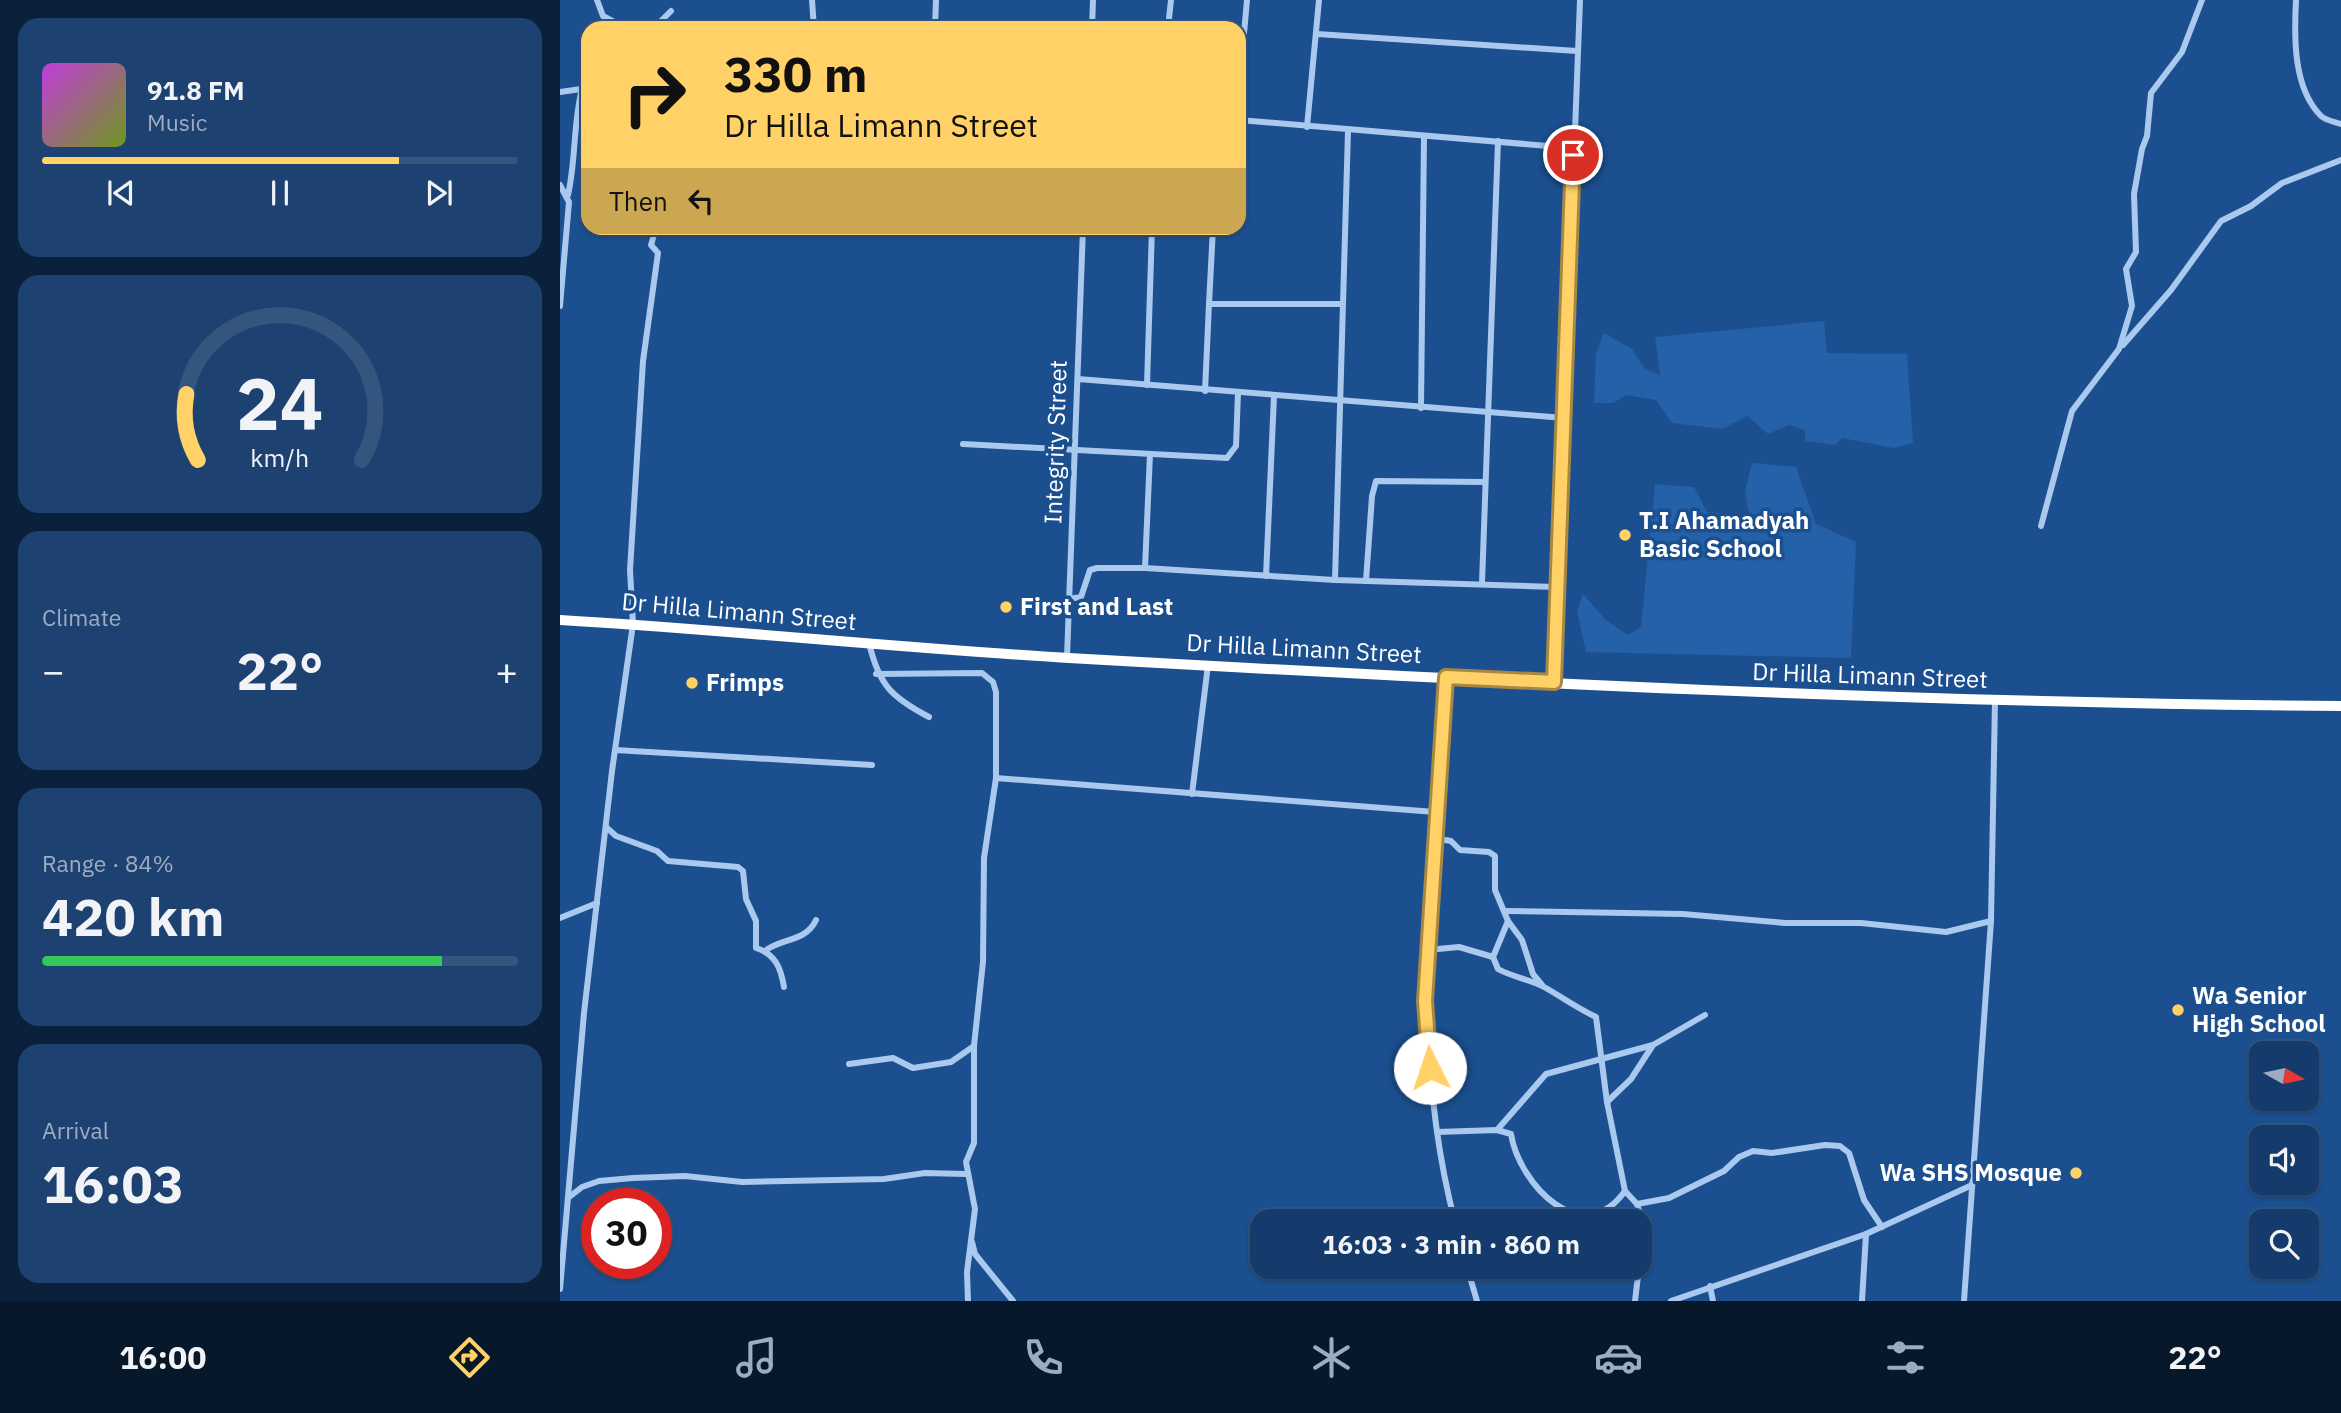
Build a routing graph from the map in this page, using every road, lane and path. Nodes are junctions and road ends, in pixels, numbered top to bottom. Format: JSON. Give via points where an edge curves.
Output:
{"nodes":[{"id":1,"x":597,"y":0,"type":"edge"},
{"id":2,"x":812,"y":0,"type":"edge"},
{"id":3,"x":936,"y":0,"type":"edge"},
{"id":4,"x":1093,"y":0,"type":"edge"},
{"id":5,"x":1171,"y":0,"type":"edge"},
{"id":6,"x":1247,"y":0,"type":"edge"},
{"id":7,"x":1319,"y":0,"type":"edge"},
{"id":8,"x":1580,"y":0,"type":"edge"},
{"id":9,"x":2202,"y":0,"type":"edge"},
{"id":10,"x":2297,"y":0,"type":"edge"},
{"id":11,"x":671,"y":11,"type":"dead end"},
{"id":12,"x":612,"y":21,"type":"edge"},
{"id":13,"x":661,"y":21,"type":"edge"},
{"id":14,"x":814,"y":21,"type":"edge"},
{"id":15,"x":935,"y":21,"type":"edge"},
{"id":16,"x":1092,"y":21,"type":"edge"},
{"id":17,"x":1169,"y":21,"type":"edge"},
{"id":18,"x":1245,"y":21,"type":"edge"},
{"id":19,"x":1317,"y":34,"type":"junction"},
{"id":20,"x":1577,"y":51,"type":"junction"},
{"id":21,"x":581,"y":89,"type":"edge"},
{"id":22,"x":560,"y":92,"type":"edge"},
{"id":23,"x":581,"y":100,"type":"edge"},
{"id":24,"x":1246,"y":121,"type":"edge"},
{"id":25,"x":2341,"y":124,"type":"edge"},
{"id":26,"x":1307,"y":127,"type":"junction"},
{"id":27,"x":1348,"y":131,"type":"junction"},
{"id":28,"x":1424,"y":137,"type":"junction"},
{"id":29,"x":1498,"y":141,"type":"junction"},
{"id":30,"x":1572,"y":148,"type":"junction"},
{"id":31,"x":2341,"y":160,"type":"edge"},
{"id":32,"x":560,"y":184,"type":"edge"},
{"id":33,"x":568,"y":197,"type":"junction"},
{"id":34,"x":654,"y":235,"type":"edge"},
{"id":35,"x":1083,"y":235,"type":"edge"},
{"id":36,"x":1152,"y":235,"type":"edge"},
{"id":37,"x":1213,"y":235,"type":"edge"},
{"id":38,"x":1209,"y":304,"type":"junction"},
{"id":39,"x":1342,"y":304,"type":"junction"},
{"id":40,"x":560,"y":306,"type":"edge"},
{"id":41,"x":2119,"y":349,"type":"junction"},
{"id":42,"x":1078,"y":379,"type":"junction"},
{"id":43,"x":1147,"y":385,"type":"junction"},
{"id":44,"x":1205,"y":391,"type":"junction"},
{"id":45,"x":1238,"y":393,"type":"junction"},
{"id":46,"x":1274,"y":396,"type":"junction"},
{"id":47,"x":1341,"y":402,"type":"junction"},
{"id":48,"x":1421,"y":408,"type":"junction"},
{"id":49,"x":1488,"y":413,"type":"junction"},
{"id":50,"x":1564,"y":418,"type":"junction"},
{"id":51,"x":963,"y":444,"type":"dead end"},
{"id":52,"x":1076,"y":450,"type":"junction"},
{"id":53,"x":1150,"y":454,"type":"junction"},
{"id":54,"x":1485,"y":482,"type":"junction"},
{"id":55,"x":2041,"y":526,"type":"dead end"},
{"id":56,"x":1145,"y":568,"type":"junction"},
{"id":57,"x":1266,"y":576,"type":"junction"},
{"id":58,"x":1335,"y":580,"type":"junction"},
{"id":59,"x":1366,"y":581,"type":"junction"},
{"id":60,"x":1482,"y":583,"type":"junction"},
{"id":61,"x":1556,"y":587,"type":"junction"},
{"id":62,"x":1068,"y":599,"type":"junction"},
{"id":63,"x":560,"y":620,"type":"edge"},
{"id":64,"x":633,"y":624,"type":"junction"},
{"id":65,"x":869,"y":643,"type":"junction"},
{"id":66,"x":1067,"y":657,"type":"junction"},
{"id":67,"x":1208,"y":665,"type":"junction"},
{"id":68,"x":876,"y":674,"type":"junction"},
{"id":69,"x":1446,"y":677,"type":"junction"},
{"id":70,"x":1554,"y":682,"type":"junction"},
{"id":71,"x":1995,"y":701,"type":"junction"},
{"id":72,"x":2341,"y":706,"type":"edge"},
{"id":73,"x":929,"y":717,"type":"dead end"},
{"id":74,"x":615,"y":750,"type":"junction"},
{"id":75,"x":872,"y":765,"type":"dead end"},
{"id":76,"x":996,"y":778,"type":"junction"},
{"id":77,"x":1192,"y":794,"type":"junction"},
{"id":78,"x":1435,"y":812,"type":"junction"},
{"id":79,"x":606,"y":827,"type":"junction"},
{"id":80,"x":1433,"y":838,"type":"junction"},
{"id":81,"x":597,"y":903,"type":"junction"},
{"id":82,"x":1506,"y":911,"type":"junction"},
{"id":83,"x":560,"y":918,"type":"edge"},
{"id":84,"x":816,"y":920,"type":"dead end"},
{"id":85,"x":1508,"y":921,"type":"junction"},
{"id":86,"x":1991,"y":921,"type":"junction"},
{"id":87,"x":1427,"y":950,"type":"junction"},
{"id":88,"x":765,"y":951,"type":"junction"},
{"id":89,"x":1493,"y":957,"type":"junction"},
{"id":90,"x":1542,"y":985,"type":"junction"},
{"id":91,"x":784,"y":988,"type":"dead end"},
{"id":92,"x":1705,"y":1015,"type":"dead end"},
{"id":93,"x":1653,"y":1045,"type":"junction"},
{"id":94,"x":974,"y":1046,"type":"junction"},
{"id":95,"x":1601,"y":1059,"type":"junction"},
{"id":96,"x":849,"y":1064,"type":"dead end"},
{"id":97,"x":1607,"y":1102,"type":"junction"},
{"id":98,"x":1497,"y":1130,"type":"junction"},
{"id":99,"x":1437,"y":1132,"type":"junction"},
{"id":100,"x":966,"y":1174,"type":"junction"},
{"id":101,"x":1972,"y":1185,"type":"junction"},
{"id":102,"x":1625,"y":1191,"type":"junction"},
{"id":103,"x":568,"y":1198,"type":"junction"},
{"id":104,"x":1637,"y":1204,"type":"junction"},
{"id":105,"x":1452,"y":1209,"type":"edge"},
{"id":106,"x":1882,"y":1227,"type":"junction"},
{"id":107,"x":1866,"y":1234,"type":"junction"},
{"id":108,"x":970,"y":1237,"type":"junction"},
{"id":109,"x":1471,"y":1279,"type":"edge"},
{"id":110,"x":1710,"y":1286,"type":"junction"},
{"id":111,"x":560,"y":1289,"type":"edge"},
{"id":112,"x":968,"y":1301,"type":"edge"},
{"id":113,"x":1013,"y":1301,"type":"edge"},
{"id":114,"x":1477,"y":1301,"type":"edge"},
{"id":115,"x":1636,"y":1301,"type":"edge"},
{"id":116,"x":1671,"y":1301,"type":"edge"},
{"id":117,"x":1713,"y":1301,"type":"edge"},
{"id":118,"x":1862,"y":1301,"type":"edge"},
{"id":119,"x":1964,"y":1301,"type":"edge"}],
"edges":[{"from":1,"to":12,"type":"street","via":[[603,16]]},
{"from":2,"to":14,"type":"street"},
{"from":3,"to":15,"type":"street"},
{"from":4,"to":16,"type":"street"},
{"from":5,"to":17,"type":"street"},
{"from":6,"to":18,"type":"street"},
{"from":7,"to":19,"type":"street"},
{"from":8,"to":20,"type":"street"},
{"from":9,"to":41,"type":"street","via":[[2182,52],[2151,93],[2134,194],[2136,252],[2126,269],[2133,306]]},
{"from":10,"to":25,"type":"street","via":[[2301,83],[2322,117]]},
{"from":11,"to":13,"type":"street"},
{"from":19,"to":20,"type":"street"},
{"from":19,"to":26,"type":"street"},
{"from":20,"to":30,"type":"street"},
{"from":21,"to":22,"type":"street"},
{"from":23,"to":33,"type":"street","via":[[575,116],[574,171]]},
{"from":24,"to":26,"type":"street"},
{"from":26,"to":27,"type":"street"},
{"from":27,"to":28,"type":"street"},
{"from":27,"to":39,"type":"street"},
{"from":28,"to":29,"type":"street"},
{"from":28,"to":48,"type":"street"},
{"from":29,"to":30,"type":"street"},
{"from":29,"to":49,"type":"street"},
{"from":30,"to":50,"type":"street"},
{"from":31,"to":41,"type":"street","via":[[2282,183],[2221,221],[2171,290]]},
{"from":32,"to":33,"type":"street"},
{"from":33,"to":40,"type":"street"},
{"from":34,"to":64,"type":"street","via":[[651,245],[658,253],[643,361],[630,570]]},
{"from":35,"to":42,"type":"street","name":"Integrity Street"},
{"from":36,"to":43,"type":"street"},
{"from":37,"to":38,"type":"street"},
{"from":38,"to":39,"type":"street"},
{"from":38,"to":44,"type":"street"},
{"from":39,"to":47,"type":"street"},
{"from":41,"to":55,"type":"street","via":[[2071,411]]},
{"from":42,"to":43,"type":"street"},
{"from":42,"to":52,"type":"street","name":"Integrity Street"},
{"from":43,"to":44,"type":"street"},
{"from":44,"to":45,"type":"street"},
{"from":45,"to":46,"type":"street"},
{"from":45,"to":53,"type":"street","via":[[1236,446],[1227,458]]},
{"from":46,"to":47,"type":"street"},
{"from":46,"to":57,"type":"street"},
{"from":47,"to":48,"type":"street"},
{"from":47,"to":58,"type":"street"},
{"from":48,"to":49,"type":"street"},
{"from":49,"to":50,"type":"street"},
{"from":49,"to":54,"type":"street"},
{"from":50,"to":61,"type":"street"},
{"from":51,"to":52,"type":"street"},
{"from":52,"to":53,"type":"street"},
{"from":52,"to":62,"type":"street","name":"Integrity Street"},
{"from":53,"to":56,"type":"street"},
{"from":54,"to":59,"type":"street","via":[[1376,481]]},
{"from":54,"to":60,"type":"street"},
{"from":56,"to":57,"type":"street"},
{"from":56,"to":62,"type":"street","via":[[1090,570],[1081,597]]},
{"from":57,"to":58,"type":"street"},
{"from":58,"to":59,"type":"street"},
{"from":59,"to":60,"type":"street"},
{"from":60,"to":61,"type":"street"},
{"from":61,"to":70,"type":"street"},
{"from":62,"to":66,"type":"street","name":"Integrity Street"},
{"from":63,"to":64,"type":"highway","name":"Dr Hilla Limann Street"},
{"from":64,"to":65,"type":"highway","name":"Dr Hilla Limann Street"},
{"from":64,"to":74,"type":"street"},
{"from":65,"to":66,"type":"highway","name":"Dr Hilla Limann Street"},
{"from":65,"to":68,"type":"street"},
{"from":66,"to":67,"type":"highway","name":"Dr Hilla Limann Street"},
{"from":67,"to":69,"type":"highway","name":"Dr Hilla Limann Street"},
{"from":67,"to":77,"type":"street"},
{"from":68,"to":73,"type":"street","via":[[894,696]]},
{"from":68,"to":76,"type":"street","via":[[982,673],[989,677],[998,709]]},
{"from":69,"to":70,"type":"highway","name":"Dr Hilla Limann Street"},
{"from":69,"to":78,"type":"street"},
{"from":70,"to":71,"type":"highway","name":"Dr Hilla Limann Street"},
{"from":71,"to":72,"type":"highway","name":"Dr Hilla Limann Street"},
{"from":71,"to":86,"type":"street"},
{"from":74,"to":75,"type":"street"},
{"from":74,"to":79,"type":"street"},
{"from":76,"to":77,"type":"street"},
{"from":76,"to":94,"type":"street","via":[[984,858],[984,937]]},
{"from":77,"to":78,"type":"street"},
{"from":78,"to":80,"type":"street"},
{"from":79,"to":81,"type":"street"},
{"from":79,"to":88,"type":"street","via":[[616,836],[657,850],[668,861],[738,867],[756,921],[754,943]]},
{"from":80,"to":82,"type":"street","via":[[1451,841],[1460,850],[1495,856],[1495,890]]},
{"from":80,"to":87,"type":"street"},
{"from":81,"to":83,"type":"street"},
{"from":81,"to":103,"type":"street"},
{"from":82,"to":85,"type":"street"},
{"from":82,"to":86,"type":"street","via":[[1861,923],[1945,932]]},
{"from":84,"to":88,"type":"street","via":[[803,935],[776,942]]},
{"from":85,"to":89,"type":"street"},
{"from":85,"to":90,"type":"street"},
{"from":86,"to":101,"type":"street"},
{"from":87,"to":89,"type":"street","via":[[1459,947]]},
{"from":87,"to":99,"type":"street","via":[[1425,1001]]},
{"from":88,"to":91,"type":"street","via":[[778,964]]},
{"from":89,"to":90,"type":"street","via":[[1498,970]]},
{"from":90,"to":95,"type":"street","via":[[1596,1017]]},
{"from":92,"to":93,"type":"street"},
{"from":93,"to":95,"type":"street"},
{"from":93,"to":97,"type":"street","via":[[1631,1079]]},
{"from":94,"to":96,"type":"street","via":[[951,1062],[913,1068],[893,1058]]},
{"from":94,"to":100,"type":"street","via":[[974,1143]]},
{"from":95,"to":97,"type":"street"},
{"from":95,"to":98,"type":"street","via":[[1546,1074]]},
{"from":97,"to":102,"type":"street"},
{"from":98,"to":99,"type":"street"},
{"from":98,"to":102,"type":"street","via":[[1511,1134],[1534,1184],[1566,1211],[1598,1214],[1611,1208]]},
{"from":99,"to":105,"type":"street"},
{"from":100,"to":103,"type":"street","via":[[742,1182],[685,1176],[633,1178],[599,1181]]},
{"from":100,"to":108,"type":"street","via":[[975,1209]]},
{"from":101,"to":106,"type":"street"},
{"from":101,"to":119,"type":"street"},
{"from":102,"to":104,"type":"street"},
{"from":103,"to":111,"type":"street"},
{"from":104,"to":106,"type":"street","via":[[1669,1198],[1753,1151],[1840,1146],[1849,1153],[1864,1199]]},
{"from":104,"to":115,"type":"street","via":[[1650,1247],[1638,1276]]},
{"from":106,"to":107,"type":"street"},
{"from":107,"to":110,"type":"street"},
{"from":107,"to":118,"type":"street"},
{"from":108,"to":112,"type":"street"},
{"from":108,"to":113,"type":"street","via":[[975,1254]]},
{"from":109,"to":114,"type":"street"},
{"from":110,"to":116,"type":"street"},
{"from":110,"to":117,"type":"street"}]}
